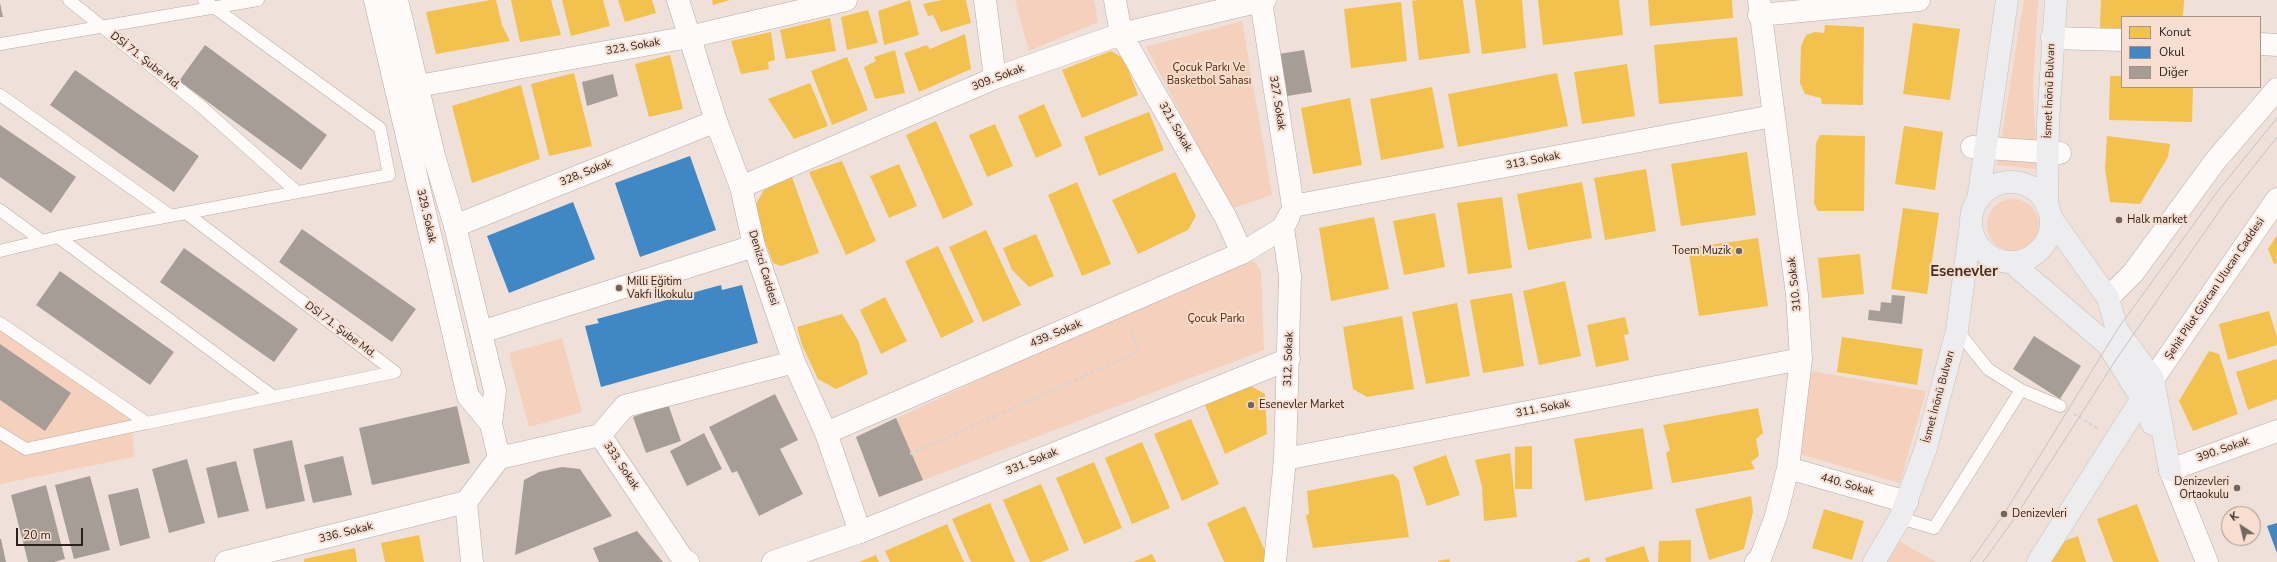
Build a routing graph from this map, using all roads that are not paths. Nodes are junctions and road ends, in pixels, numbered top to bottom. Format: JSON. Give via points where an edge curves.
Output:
{"nodes":[{"id":1,"x":69,"y":0,"type":"edge"},
{"id":2,"x":258,"y":0,"type":"edge"},
{"id":3,"x":375,"y":0,"type":"edge"},
{"id":4,"x":397,"y":0,"type":"edge"},
{"id":5,"x":678,"y":0,"type":"edge"},
{"id":6,"x":846,"y":0,"type":"edge"},
{"id":7,"x":985,"y":0,"type":"edge"},
{"id":8,"x":1115,"y":0,"type":"edge"},
{"id":9,"x":1263,"y":0,"type":"edge"},
{"id":10,"x":1919,"y":0,"type":"edge"},
{"id":11,"x":2007,"y":0,"type":"edge"},
{"id":12,"x":2056,"y":0,"type":"edge"},
{"id":13,"x":209,"y":4,"type":"edge"},
{"id":14,"x":1759,"y":8,"type":"edge"},
{"id":15,"x":100,"y":26,"type":"junction"},
{"id":16,"x":1122,"y":34,"type":"junction"},
{"id":17,"x":689,"y":37,"type":"junction"},
{"id":18,"x":2052,"y":38,"type":"junction"},
{"id":19,"x":2121,"y":40,"type":"edge"},
{"id":20,"x":0,"y":44,"type":"edge"},
{"id":21,"x":2261,"y":44,"type":"edge"},
{"id":22,"x":2277,"y":45,"type":"edge"},
{"id":23,"x":996,"y":78,"type":"junction"},
{"id":24,"x":418,"y":86,"type":"junction"},
{"id":25,"x":2277,"y":88,"type":"edge"},
{"id":26,"x":0,"y":95,"type":"edge"},
{"id":27,"x":1773,"y":116,"type":"junction"},
{"id":28,"x":716,"y":121,"type":"junction"},
{"id":29,"x":1979,"y":147,"type":"junction"},
{"id":30,"x":2054,"y":152,"type":"junction"},
{"id":31,"x":741,"y":187,"type":"junction"},
{"id":32,"x":297,"y":192,"type":"junction"},
{"id":33,"x":2277,"y":199,"type":"edge"},
{"id":34,"x":1978,"y":200,"type":"junction"},
{"id":35,"x":1294,"y":206,"type":"junction"},
{"id":36,"x":0,"y":210,"type":"edge"},
{"id":37,"x":2049,"y":212,"type":"junction"},
{"id":38,"x":186,"y":213,"type":"junction"},
{"id":39,"x":171,"y":216,"type":"junction"},
{"id":40,"x":1971,"y":223,"type":"junction"},
{"id":41,"x":455,"y":226,"type":"junction"},
{"id":42,"x":1283,"y":228,"type":"junction"},
{"id":43,"x":58,"y":236,"type":"junction"},
{"id":44,"x":41,"y":240,"type":"junction"},
{"id":45,"x":754,"y":246,"type":"junction"},
{"id":46,"x":0,"y":251,"type":"edge"},
{"id":47,"x":1242,"y":253,"type":"junction"},
{"id":48,"x":2011,"y":262,"type":"junction"},
{"id":49,"x":2108,"y":298,"type":"junction"},
{"id":50,"x":0,"y":323,"type":"edge"},
{"id":51,"x":1957,"y":330,"type":"junction"},
{"id":52,"x":481,"y":332,"type":"junction"},
{"id":53,"x":1289,"y":359,"type":"junction"},
{"id":54,"x":1801,"y":359,"type":"junction"},
{"id":55,"x":794,"y":362,"type":"junction"},
{"id":56,"x":2153,"y":380,"type":"junction"},
{"id":57,"x":2021,"y":390,"type":"junction"},
{"id":58,"x":274,"y":397,"type":"junction"},
{"id":59,"x":2142,"y":399,"type":"junction"},
{"id":60,"x":2060,"y":406,"type":"road end"},
{"id":61,"x":147,"y":423,"type":"junction"},
{"id":62,"x":491,"y":424,"type":"junction"},
{"id":63,"x":2277,"y":431,"type":"edge"},
{"id":64,"x":0,"y":433,"type":"edge"},
{"id":65,"x":826,"y":433,"type":"junction"},
{"id":66,"x":600,"y":434,"type":"junction"},
{"id":67,"x":499,"y":458,"type":"junction"},
{"id":68,"x":1285,"y":459,"type":"junction"},
{"id":69,"x":1788,"y":468,"type":"junction"},
{"id":70,"x":2170,"y":470,"type":"junction"},
{"id":71,"x":466,"y":502,"type":"junction"},
{"id":72,"x":1904,"y":510,"type":"junction"},
{"id":73,"x":860,"y":532,"type":"junction"},
{"id":74,"x":277,"y":556,"type":"edge"},
{"id":75,"x":226,"y":562,"type":"edge"},
{"id":76,"x":472,"y":562,"type":"edge"},
{"id":77,"x":688,"y":562,"type":"edge"},
{"id":78,"x":773,"y":562,"type":"edge"},
{"id":79,"x":1275,"y":562,"type":"edge"},
{"id":80,"x":1756,"y":562,"type":"edge"},
{"id":81,"x":1874,"y":562,"type":"edge"},
{"id":82,"x":2038,"y":562,"type":"edge"},
{"id":83,"x":2207,"y":562,"type":"edge"}],
"edges":[{"from":1,"to":15,"type":"lane","name":"DSİ 71. Şube Md."},
{"from":2,"to":13,"type":"lane","name":"DSİ 71. Şube Md."},
{"from":3,"to":62,"type":"street","name":"329. Sokak","via":[[468,396]]},
{"from":4,"to":24,"type":"street","name":"329. Sokak"},
{"from":5,"to":17,"type":"street","name":"Denizci Caddesi"},
{"from":6,"to":17,"type":"street","name":"323. Sokak"},
{"from":7,"to":23,"type":"street"},
{"from":8,"to":16,"type":"street","name":"321. Sokak"},
{"from":9,"to":16,"type":"street","name":"309. Sokak"},
{"from":9,"to":35,"type":"street","name":"327. Sokak"},
{"from":10,"to":14,"type":"street"},
{"from":11,"to":29,"type":"main road"},
{"from":12,"to":18,"type":"main road","name":"İsmet İnönü Bulvarı"},
{"from":13,"to":15,"type":"lane","name":"DSİ 71. Şube Md."},
{"from":13,"to":32,"type":"lane","via":[[380,128],[389,175]]},
{"from":14,"to":27,"type":"street","name":"310. Sokak"},
{"from":15,"to":20,"type":"lane","name":"DSİ 71. Şube Md."},
{"from":15,"to":32,"type":"lane","name":"DSİ 71. Şube Md.","via":[[203,108]]},
{"from":16,"to":23,"type":"street","name":"309. Sokak"},
{"from":16,"to":47,"type":"street","name":"321. Sokak","via":[[1226,218]]},
{"from":17,"to":24,"type":"street","name":"323. Sokak"},
{"from":17,"to":28,"type":"street","name":"Denizci Caddesi"},
{"from":18,"to":19,"type":"street"},
{"from":18,"to":30,"type":"main road","name":"İsmet İnönü Bulvarı"},
{"from":21,"to":22,"type":"street"},
{"from":23,"to":31,"type":"street","name":"309. Sokak"},
{"from":24,"to":41,"type":"street","name":"329. Sokak","via":[[434,156]]},
{"from":25,"to":49,"type":"street","via":[[2216,160],[2133,273]]},
{"from":26,"to":39,"type":"lane"},
{"from":27,"to":35,"type":"street","name":"313. Sokak"},
{"from":27,"to":54,"type":"street","name":"310. Sokak","via":[[1797,295]]},
{"from":28,"to":31,"type":"street","name":"Denizci Caddesi"},
{"from":28,"to":41,"type":"street","name":"328, Sokak"},
{"from":29,"to":30,"type":"street"},
{"from":29,"to":34,"type":"main road"},
{"from":30,"to":37,"type":"main road","name":"İsmet İnönü Bulvarı"},
{"from":31,"to":45,"type":"street","name":"Denizci Caddesi"},
{"from":32,"to":38,"type":"lane"},
{"from":33,"to":56,"type":"street","name":"Şehit Pilot Gürcan Ulucan Caddesi"},
{"from":34,"to":37,"type":"main road","via":[[1986,191],[1996,186],[2020,184],[2040,195]]},
{"from":34,"to":40,"type":"main road"},
{"from":35,"to":42,"type":"street"},
{"from":36,"to":44,"type":"lane"},
{"from":37,"to":48,"type":"main road","via":[[2050,232],[2045,244],[2036,254],[2024,260]]},
{"from":37,"to":49,"type":"main road"},
{"from":38,"to":39,"type":"lane"},
{"from":38,"to":58,"type":"lane","name":"DSİ 71. Şube Md.","via":[[395,372]]},
{"from":39,"to":43,"type":"lane"},
{"from":40,"to":48,"type":"main road","via":[[1974,238],[1983,251],[1996,260]]},
{"from":40,"to":51,"type":"main road","name":"İsmet İnönü Bulvarı"},
{"from":41,"to":52,"type":"street","name":"329. Sokak"},
{"from":42,"to":47,"type":"street","name":"439. Sokak"},
{"from":42,"to":53,"type":"street","name":"312. Sokak","via":[[1290,276]]},
{"from":43,"to":44,"type":"lane"},
{"from":43,"to":58,"type":"lane"},
{"from":44,"to":46,"type":"lane"},
{"from":45,"to":52,"type":"street"},
{"from":45,"to":55,"type":"street","name":"Denizci Caddesi"},
{"from":47,"to":65,"type":"street","name":"439. Sokak"},
{"from":48,"to":59,"type":"main road","via":[[2108,345]]},
{"from":49,"to":56,"type":"main road","via":[[2117,330]]},
{"from":50,"to":61,"type":"lane"},
{"from":51,"to":57,"type":"lane","via":[[1988,369]]},
{"from":51,"to":72,"type":"main road","name":"İsmet İnönü Bulvarı","via":[[1926,448]]},
{"from":52,"to":62,"type":"street","name":"329. Sokak","via":[[496,391]]},
{"from":53,"to":68,"type":"street","name":"312. Sokak"},
{"from":53,"to":73,"type":"street","name":"331. Sokak"},
{"from":54,"to":68,"type":"street","name":"311. Sokak"},
{"from":54,"to":69,"type":"street","name":"310. Sokak"},
{"from":55,"to":65,"type":"street","name":"Denizci Caddesi"},
{"from":55,"to":66,"type":"street","via":[[625,406]]},
{"from":56,"to":59,"type":"main road"},
{"from":56,"to":70,"type":"main road"},
{"from":57,"to":60,"type":"lane"},
{"from":57,"to":72,"type":"lane","via":[[1934,528]]},
{"from":58,"to":61,"type":"lane","name":"DSİ 71. Şube Md."},
{"from":59,"to":70,"type":"main road"},
{"from":59,"to":82,"type":"main road"},
{"from":61,"to":64,"type":"lane","name":"DSİ 71. Şube Md.","via":[[26,450]]},
{"from":62,"to":67,"type":"street","name":"329. Sokak"},
{"from":63,"to":70,"type":"street","name":"390. Sokak"},
{"from":65,"to":73,"type":"street","name":"Denizci Caddesi"},
{"from":66,"to":67,"type":"street","name":"333. Sokak"},
{"from":66,"to":77,"type":"street","name":"333. Sokak","via":[[683,559]]},
{"from":67,"to":71,"type":"street"},
{"from":68,"to":79,"type":"street","name":"312. Sokak"},
{"from":69,"to":72,"type":"street","name":"440. Sokak"},
{"from":69,"to":80,"type":"street","name":"310. Sokak","via":[[1776,516],[1760,559]]},
{"from":70,"to":83,"type":"street"},
{"from":71,"to":74,"type":"street","name":"336. Sokak"},
{"from":71,"to":76,"type":"street"},
{"from":72,"to":81,"type":"main road","name":"İsmet İnönü Bulvarı"},
{"from":73,"to":78,"type":"street","name":"331. Sokak"},
{"from":74,"to":75,"type":"street","name":"336. Sokak"}]}
